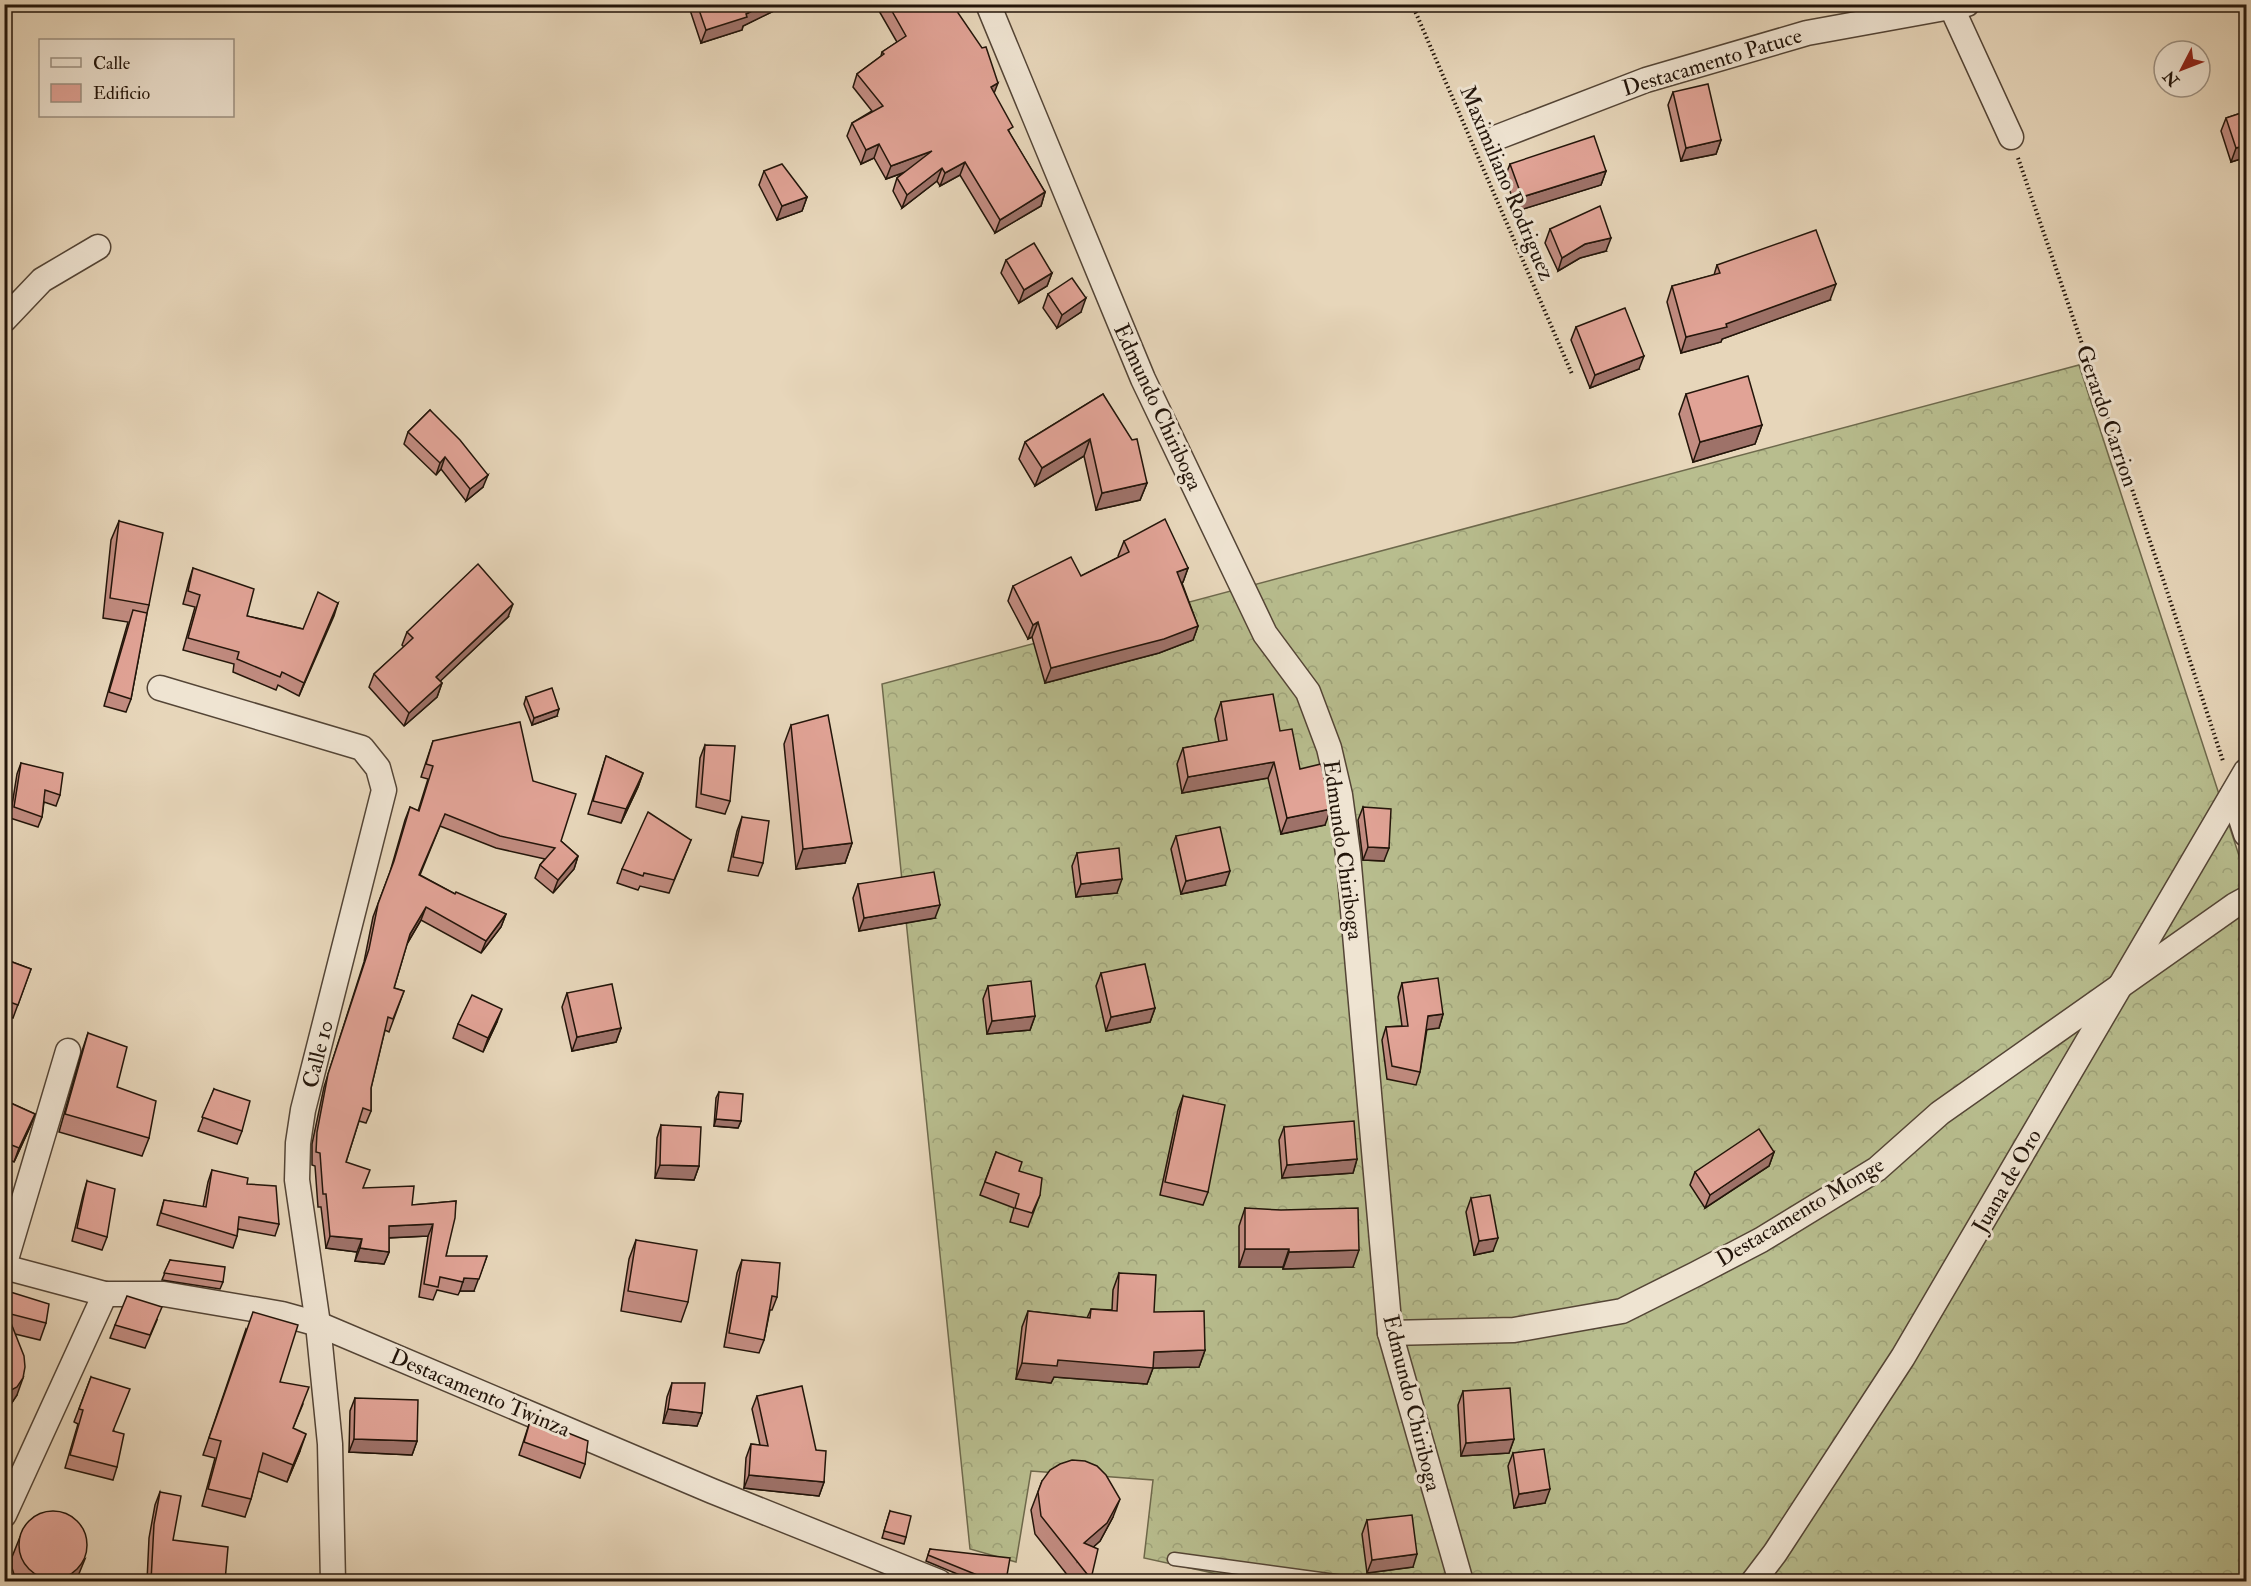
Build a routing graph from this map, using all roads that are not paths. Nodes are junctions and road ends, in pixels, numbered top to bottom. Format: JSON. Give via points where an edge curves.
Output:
{"nodes":[{"id":1,"x":988,"y":4,"type":"edge"},
{"id":2,"x":1956,"y":5,"type":"edge"},
{"id":3,"x":1498,"y":137,"type":"dead end"},
{"id":4,"x":2011,"y":137,"type":"road end"},
{"id":5,"x":98,"y":247,"type":"dead end"},
{"id":6,"x":4,"y":320,"type":"edge"},
{"id":7,"x":160,"y":688,"type":"dead end"},
{"id":8,"x":2247,"y":771,"type":"edge"},
{"id":9,"x":2233,"y":794,"type":"junction"},
{"id":10,"x":2247,"y":834,"type":"edge"},
{"id":11,"x":2247,"y":899,"type":"edge"},
{"id":12,"x":2122,"y":985,"type":"junction"},
{"id":13,"x":68,"y":1051,"type":"dead end"},
{"id":14,"x":4,"y":1267,"type":"edge"},
{"id":15,"x":105,"y":1294,"type":"junction"},
{"id":16,"x":318,"y":1324,"type":"junction"},
{"id":17,"x":1390,"y":1333,"type":"junction"},
{"id":18,"x":4,"y":1515,"type":"edge"},
{"id":19,"x":1174,"y":1560,"type":"dead end"},
{"id":20,"x":333,"y":1581,"type":"edge"},
{"id":21,"x":939,"y":1581,"type":"edge"},
{"id":22,"x":1343,"y":1581,"type":"edge"},
{"id":23,"x":1461,"y":1581,"type":"edge"},
{"id":24,"x":1753,"y":1581,"type":"edge"}],
"edges":[{"from":1,"to":17,"type":"street","name":"Edmundo Chiriboga","via":[[1143,379],[1265,634],[1308,692],[1329,748],[1348,854]]},
{"from":2,"to":3,"type":"street","name":"Destacamento Patuce","via":[[1807,33],[1646,80]]},
{"from":2,"to":4,"type":"street"},
{"from":5,"to":6,"type":"street","via":[[42,280]]},
{"from":7,"to":16,"type":"street","name":"Calle 10","via":[[362,748],[378,768],[384,790],[298,1143],[297,1180]]},
{"from":8,"to":9,"type":"street","name":"Juana de Oro"},
{"from":9,"to":10,"type":"street"},
{"from":9,"to":12,"type":"street","name":"Juana de Oro"},
{"from":11,"to":12,"type":"street","name":"Destacamento Monge"},
{"from":12,"to":17,"type":"street","name":"Destacamento Monge","via":[[1940,1113],[1877,1169],[1761,1240],[1622,1311],[1514,1330]]},
{"from":12,"to":24,"type":"street","name":"Juana de Oro","via":[[1903,1357]]},
{"from":13,"to":14,"type":"street"},
{"from":14,"to":15,"type":"street","name":"Destacamento Twinza"},
{"from":15,"to":16,"type":"street","name":"Destacamento Twinza","via":[[164,1294]]},
{"from":15,"to":18,"type":"street"},
{"from":16,"to":20,"type":"street","name":"Calle 10","via":[[332,1472]]},
{"from":16,"to":21,"type":"street","name":"Destacamento Twinza","via":[[712,1491]]},
{"from":17,"to":23,"type":"street","name":"Edmundo Chiriboga"},
{"from":19,"to":22,"type":"lane"}]}
